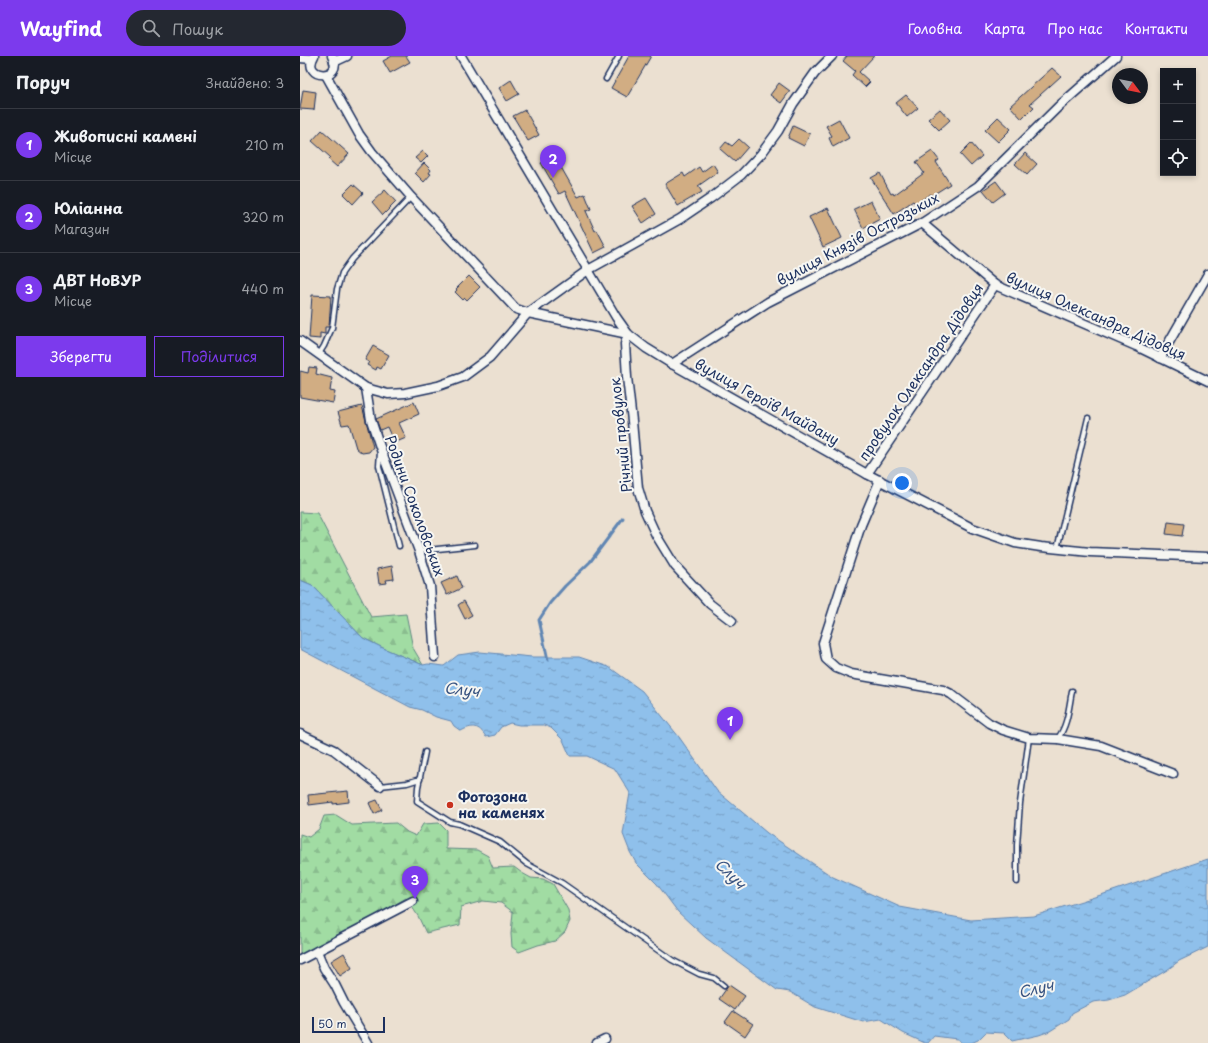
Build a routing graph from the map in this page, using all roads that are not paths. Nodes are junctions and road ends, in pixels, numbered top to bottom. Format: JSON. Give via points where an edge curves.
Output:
{"nodes":[{"id":1,"x":348,"y":56,"type":"edge"},
{"id":2,"x":461,"y":56,"type":"edge"},
{"id":3,"x":619,"y":56,"type":"edge"},
{"id":4,"x":832,"y":56,"type":"edge"},
{"id":5,"x":1116,"y":56,"type":"edge"},
{"id":6,"x":313,"y":57,"type":"edge"},
{"id":7,"x":300,"y":58,"type":"edge"},
{"id":8,"x":333,"y":59,"type":"edge"},
{"id":9,"x":326,"y":75,"type":"junction"},
{"id":10,"x":606,"y":79,"type":"dead end"},
{"id":11,"x":411,"y":196,"type":"junction"},
{"id":12,"x":922,"y":223,"type":"junction"},
{"id":13,"x":588,"y":270,"type":"junction"},
{"id":14,"x":1208,"y":274,"type":"edge"},
{"id":15,"x":996,"y":285,"type":"junction"},
{"id":16,"x":528,"y":313,"type":"junction"},
{"id":17,"x":628,"y":334,"type":"junction"},
{"id":18,"x":300,"y":341,"type":"edge"},
{"id":19,"x":319,"y":354,"type":"junction"},
{"id":20,"x":1160,"y":358,"type":"junction"},
{"id":21,"x":672,"y":364,"type":"junction"},
{"id":22,"x":1208,"y":381,"type":"edge"},
{"id":23,"x":366,"y":388,"type":"junction"},
{"id":24,"x":1088,"y":418,"type":"dead end"},
{"id":25,"x":380,"y":447,"type":"junction"},
{"id":26,"x":868,"y":474,"type":"junction"},
{"id":27,"x":880,"y":480,"type":"junction"},
{"id":28,"x":475,"y":545,"type":"dead end"},
{"id":29,"x":399,"y":546,"type":"dead end"},
{"id":30,"x":1057,"y":548,"type":"junction"},
{"id":31,"x":419,"y":551,"type":"junction"},
{"id":32,"x":1208,"y":557,"type":"edge"},
{"id":33,"x":732,"y":621,"type":"dead end"},
{"id":34,"x":435,"y":657,"type":"dead end"},
{"id":35,"x":1072,"y":691,"type":"dead end"},
{"id":36,"x":300,"y":734,"type":"edge"},
{"id":37,"x":1029,"y":738,"type":"junction"},
{"id":38,"x":1058,"y":739,"type":"junction"},
{"id":39,"x":425,"y":752,"type":"dead end"},
{"id":40,"x":1173,"y":774,"type":"dead end"},
{"id":41,"x":420,"y":779,"type":"junction"},
{"id":42,"x":380,"y":786,"type":"joint"},
{"id":43,"x":1017,"y":882,"type":"dead end"},
{"id":44,"x":413,"y":901,"type":"dead end"},
{"id":45,"x":317,"y":951,"type":"junction"},
{"id":46,"x":300,"y":960,"type":"edge"},
{"id":47,"x":724,"y":986,"type":"dead end"},
{"id":48,"x":368,"y":1043,"type":"edge"}],
"edges":[{"from":1,"to":8,"type":"street"},
{"from":2,"to":13,"type":"street","name":"вулиця Героїв Майдану"},
{"from":3,"to":10,"type":"lane"},
{"from":4,"to":13,"type":"street","via":[[815,73],[762,154],[741,175],[680,219]]},
{"from":5,"to":12,"type":"street","name":"вулиця Князів Острозьких","via":[[1058,107],[978,186]]},
{"from":6,"to":7,"type":"street"},
{"from":6,"to":9,"type":"street","via":[[313,70]]},
{"from":8,"to":9,"type":"street","via":[[333,69]]},
{"from":9,"to":11,"type":"street","via":[[359,134]]},
{"from":11,"to":16,"type":"street","via":[[506,299],[516,309]]},
{"from":11,"to":19,"type":"lane","via":[[352,259],[342,274],[337,289],[332,328]]},
{"from":12,"to":15,"type":"street","name":"вулиця Олександра Дідовця"},
{"from":12,"to":21,"type":"street","name":"вулиця Князів Острозьких","via":[[768,302]]},
{"from":13,"to":16,"type":"street"},
{"from":13,"to":17,"type":"street","name":"вулиця Героїв Майдану"},
{"from":14,"to":20,"type":"street"},
{"from":15,"to":20,"type":"street","name":"вулиця Олександра Дідовця"},
{"from":15,"to":26,"type":"street","name":"провулок Олександра Дідовця"},
{"from":16,"to":17,"type":"street"},
{"from":16,"to":23,"type":"street","via":[[490,357],[463,377],[438,386],[405,393],[388,394]]},
{"from":17,"to":21,"type":"street","name":"вулиця Героїв Майдану"},
{"from":17,"to":33,"type":"street","name":"Річний провулок","via":[[625,344],[627,377],[638,488],[645,511],[675,566],[710,604]]},
{"from":18,"to":19,"type":"street"},
{"from":19,"to":23,"type":"street"},
{"from":20,"to":22,"type":"street","name":"вулиця Олександра Дідовця"},
{"from":21,"to":26,"type":"street","name":"вулиця Героїв Майдану"},
{"from":23,"to":25,"type":"street","name":"Родини Соколовських","via":[[371,420]]},
{"from":24,"to":30,"type":"lane"},
{"from":25,"to":29,"type":"lane","via":[[379,466]]},
{"from":25,"to":31,"type":"street","name":"Родини Соколовських"},
{"from":26,"to":27,"type":"street","name":"вулиця Героїв Майдану"},
{"from":27,"to":30,"type":"street","name":"вулиця Героїв Майдану","via":[[972,528],[1015,543]]},
{"from":27,"to":37,"type":"street","via":[[861,525],[823,643],[826,659],[836,668],[851,674],[943,690],[989,723]]},
{"from":28,"to":31,"type":"lane"},
{"from":30,"to":32,"type":"street","name":"вулиця Героїв Майдану","via":[[1090,552]]},
{"from":31,"to":34,"type":"street","name":"Родини Соколовських","via":[[430,586]]},
{"from":35,"to":38,"type":"lane","via":[[1068,715]]},
{"from":36,"to":42,"type":"street","via":[[334,750]]},
{"from":37,"to":38,"type":"street"},
{"from":37,"to":43,"type":"lane","via":[[1020,803]]},
{"from":38,"to":40,"type":"street","via":[[1101,746]]},
{"from":39,"to":41,"type":"lane"},
{"from":41,"to":42,"type":"lane"},
{"from":41,"to":47,"type":"lane","via":[[417,801],[450,822],[500,842],[527,864],[562,884],[672,960],[699,974],[714,978]]},
{"from":44,"to":45,"type":"street"},
{"from":45,"to":46,"type":"street"},
{"from":45,"to":48,"type":"street","via":[[324,968]]}]}
